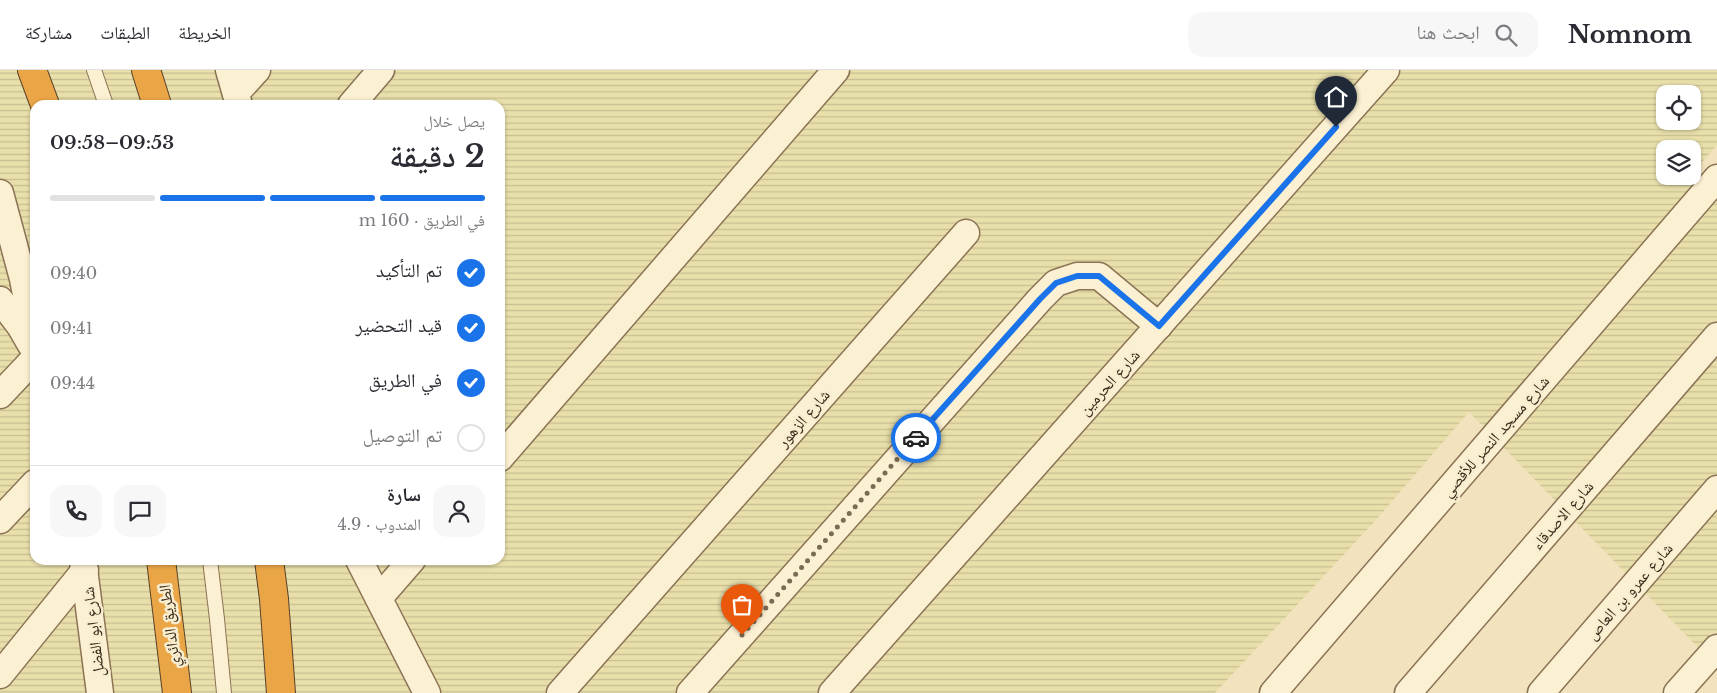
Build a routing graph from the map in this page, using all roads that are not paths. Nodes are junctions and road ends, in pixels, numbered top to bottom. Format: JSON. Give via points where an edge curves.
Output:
{"nodes":[{"id":1,"x":32,"y":70,"type":"edge"},
{"id":2,"x":94,"y":70,"type":"edge"},
{"id":3,"x":146,"y":70,"type":"edge"},
{"id":4,"x":257,"y":70,"type":"edge"},
{"id":5,"x":381,"y":70,"type":"edge"},
{"id":6,"x":836,"y":70,"type":"edge"},
{"id":7,"x":1386,"y":70,"type":"edge"},
{"id":8,"x":235,"y":89,"type":"edge"},
{"id":9,"x":43,"y":100,"type":"edge"},
{"id":10,"x":104,"y":100,"type":"edge"},
{"id":11,"x":155,"y":100,"type":"edge"},
{"id":12,"x":355,"y":100,"type":"edge"},
{"id":13,"x":1717,"y":178,"type":"edge"},
{"id":14,"x":0,"y":193,"type":"edge"},
{"id":15,"x":966,"y":233,"type":"dead end"},
{"id":16,"x":0,"y":300,"type":"edge"},
{"id":17,"x":30,"y":315,"type":"edge"},
{"id":18,"x":1159,"y":326,"type":"junction"},
{"id":19,"x":30,"y":343,"type":"edge"},
{"id":20,"x":1712,"y":352,"type":"edge"},
{"id":21,"x":30,"y":363,"type":"edge"},
{"id":22,"x":0,"y":395,"type":"edge"},
{"id":23,"x":505,"y":452,"type":"edge"},
{"id":24,"x":30,"y":488,"type":"edge"},
{"id":25,"x":1717,"y":489,"type":"edge"},
{"id":26,"x":0,"y":520,"type":"edge"},
{"id":27,"x":84,"y":565,"type":"edge"},
{"id":28,"x":162,"y":565,"type":"edge"},
{"id":29,"x":211,"y":565,"type":"edge"},
{"id":30,"x":270,"y":565,"type":"edge"},
{"id":31,"x":362,"y":565,"type":"edge"},
{"id":32,"x":408,"y":565,"type":"edge"},
{"id":33,"x":379,"y":598,"type":"junction"},
{"id":34,"x":1717,"y":648,"type":"edge"},
{"id":35,"x":0,"y":675,"type":"edge"},
{"id":36,"x":100,"y":693,"type":"edge"},
{"id":37,"x":176,"y":693,"type":"edge"},
{"id":38,"x":224,"y":693,"type":"edge"},
{"id":39,"x":281,"y":693,"type":"edge"},
{"id":40,"x":426,"y":693,"type":"edge"},
{"id":41,"x":560,"y":693,"type":"edge"},
{"id":42,"x":690,"y":693,"type":"edge"},
{"id":43,"x":832,"y":693,"type":"edge"},
{"id":44,"x":1273,"y":693,"type":"edge"},
{"id":45,"x":1408,"y":693,"type":"edge"},
{"id":46,"x":1541,"y":693,"type":"edge"},
{"id":47,"x":1677,"y":693,"type":"edge"}],
"edges":[{"from":1,"to":9,"type":"highway"},
{"from":2,"to":10,"type":"lane"},
{"from":3,"to":11,"type":"highway"},
{"from":4,"to":8,"type":"street"},
{"from":5,"to":12,"type":"street"},
{"from":6,"to":23,"type":"street"},
{"from":7,"to":18,"type":"street","name":"شارع الحرمين"},
{"from":13,"to":44,"type":"street","name":"شارع مسجد النصر للأقصي"},
{"from":14,"to":17,"type":"street"},
{"from":15,"to":41,"type":"street","name":"شارع الزهور"},
{"from":16,"to":19,"type":"street"},
{"from":18,"to":42,"type":"street","via":[[1099,276],[1077,276],[1056,283]]},
{"from":18,"to":43,"type":"street","name":"شارع الحرمين"},
{"from":20,"to":45,"type":"street","name":"شارع الاصدقاء"},
{"from":21,"to":22,"type":"street"},
{"from":24,"to":26,"type":"street"},
{"from":25,"to":46,"type":"street","name":"شارع عمرو بن العاص"},
{"from":27,"to":35,"type":"street"},
{"from":27,"to":36,"type":"street","name":"شارع ابو الفضل"},
{"from":28,"to":37,"type":"highway","name":"الطريق الدائري"},
{"from":29,"to":38,"type":"lane"},
{"from":30,"to":39,"type":"highway"},
{"from":31,"to":33,"type":"street"},
{"from":32,"to":33,"type":"street"},
{"from":33,"to":40,"type":"street"},
{"from":34,"to":47,"type":"street"}]}
